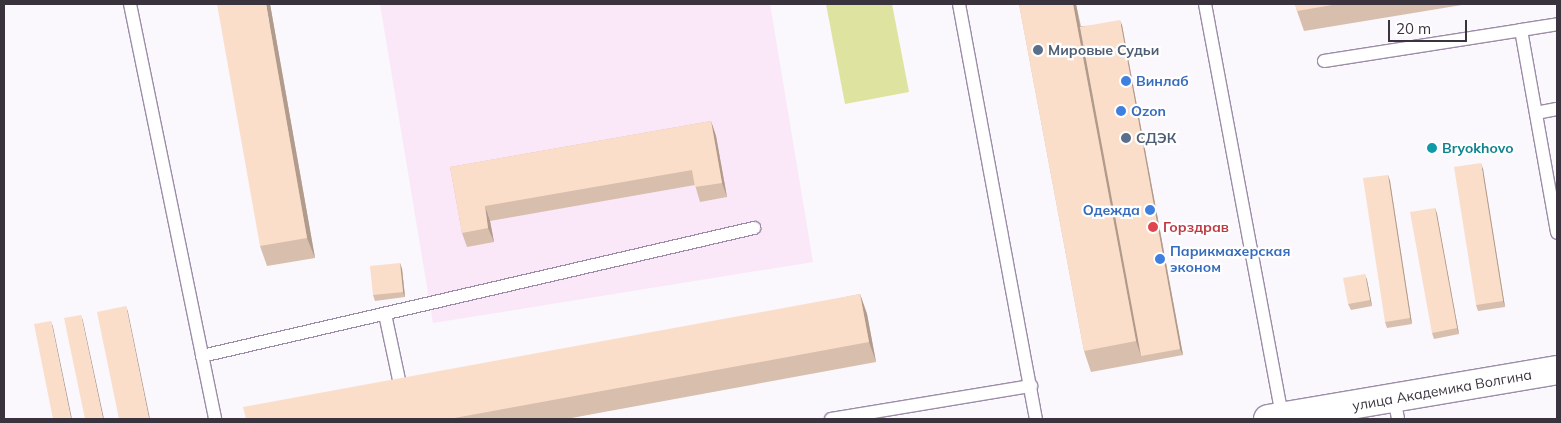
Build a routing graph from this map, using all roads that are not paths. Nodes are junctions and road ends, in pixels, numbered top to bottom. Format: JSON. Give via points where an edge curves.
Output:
{"nodes":[{"id":1,"x":130,"y":4,"type":"edge"},
{"id":2,"x":959,"y":4,"type":"edge"},
{"id":3,"x":1205,"y":4,"type":"edge"},
{"id":4,"x":1557,"y":24,"type":"edge"},
{"id":5,"x":1521,"y":30,"type":"junction"},
{"id":6,"x":1324,"y":61,"type":"dead end"},
{"id":7,"x":1557,"y":109,"type":"edge"},
{"id":8,"x":1536,"y":113,"type":"junction"},
{"id":9,"x":754,"y":228,"type":"dead end"},
{"id":10,"x":1557,"y":233,"type":"edge"},
{"id":11,"x":385,"y":314,"type":"junction"},
{"id":12,"x":202,"y":356,"type":"junction"},
{"id":13,"x":1557,"y":370,"type":"edge"},
{"id":14,"x":1031,"y":386,"type":"junction"},
{"id":15,"x":403,"y":400,"type":"edge"},
{"id":16,"x":1396,"y":408,"type":"edge"},
{"id":17,"x":1275,"y":418,"type":"edge"},
{"id":18,"x":215,"y":419,"type":"edge"},
{"id":19,"x":831,"y":419,"type":"edge"},
{"id":20,"x":1036,"y":419,"type":"edge"}],
"edges":[{"from":1,"to":12,"type":"lane"},
{"from":2,"to":14,"type":"lane"},
{"from":3,"to":17,"type":"lane"},
{"from":4,"to":5,"type":"lane"},
{"from":5,"to":6,"type":"lane"},
{"from":5,"to":8,"type":"lane"},
{"from":7,"to":8,"type":"lane"},
{"from":8,"to":10,"type":"lane"},
{"from":9,"to":11,"type":"lane"},
{"from":11,"to":12,"type":"lane"},
{"from":11,"to":15,"type":"lane"},
{"from":12,"to":18,"type":"lane"},
{"from":13,"to":16,"type":"street","name":"улица Академика Волгина"},
{"from":14,"to":19,"type":"lane"},
{"from":14,"to":20,"type":"lane"},
{"from":16,"to":17,"type":"street","name":"улица Академика Волгина"}]}
